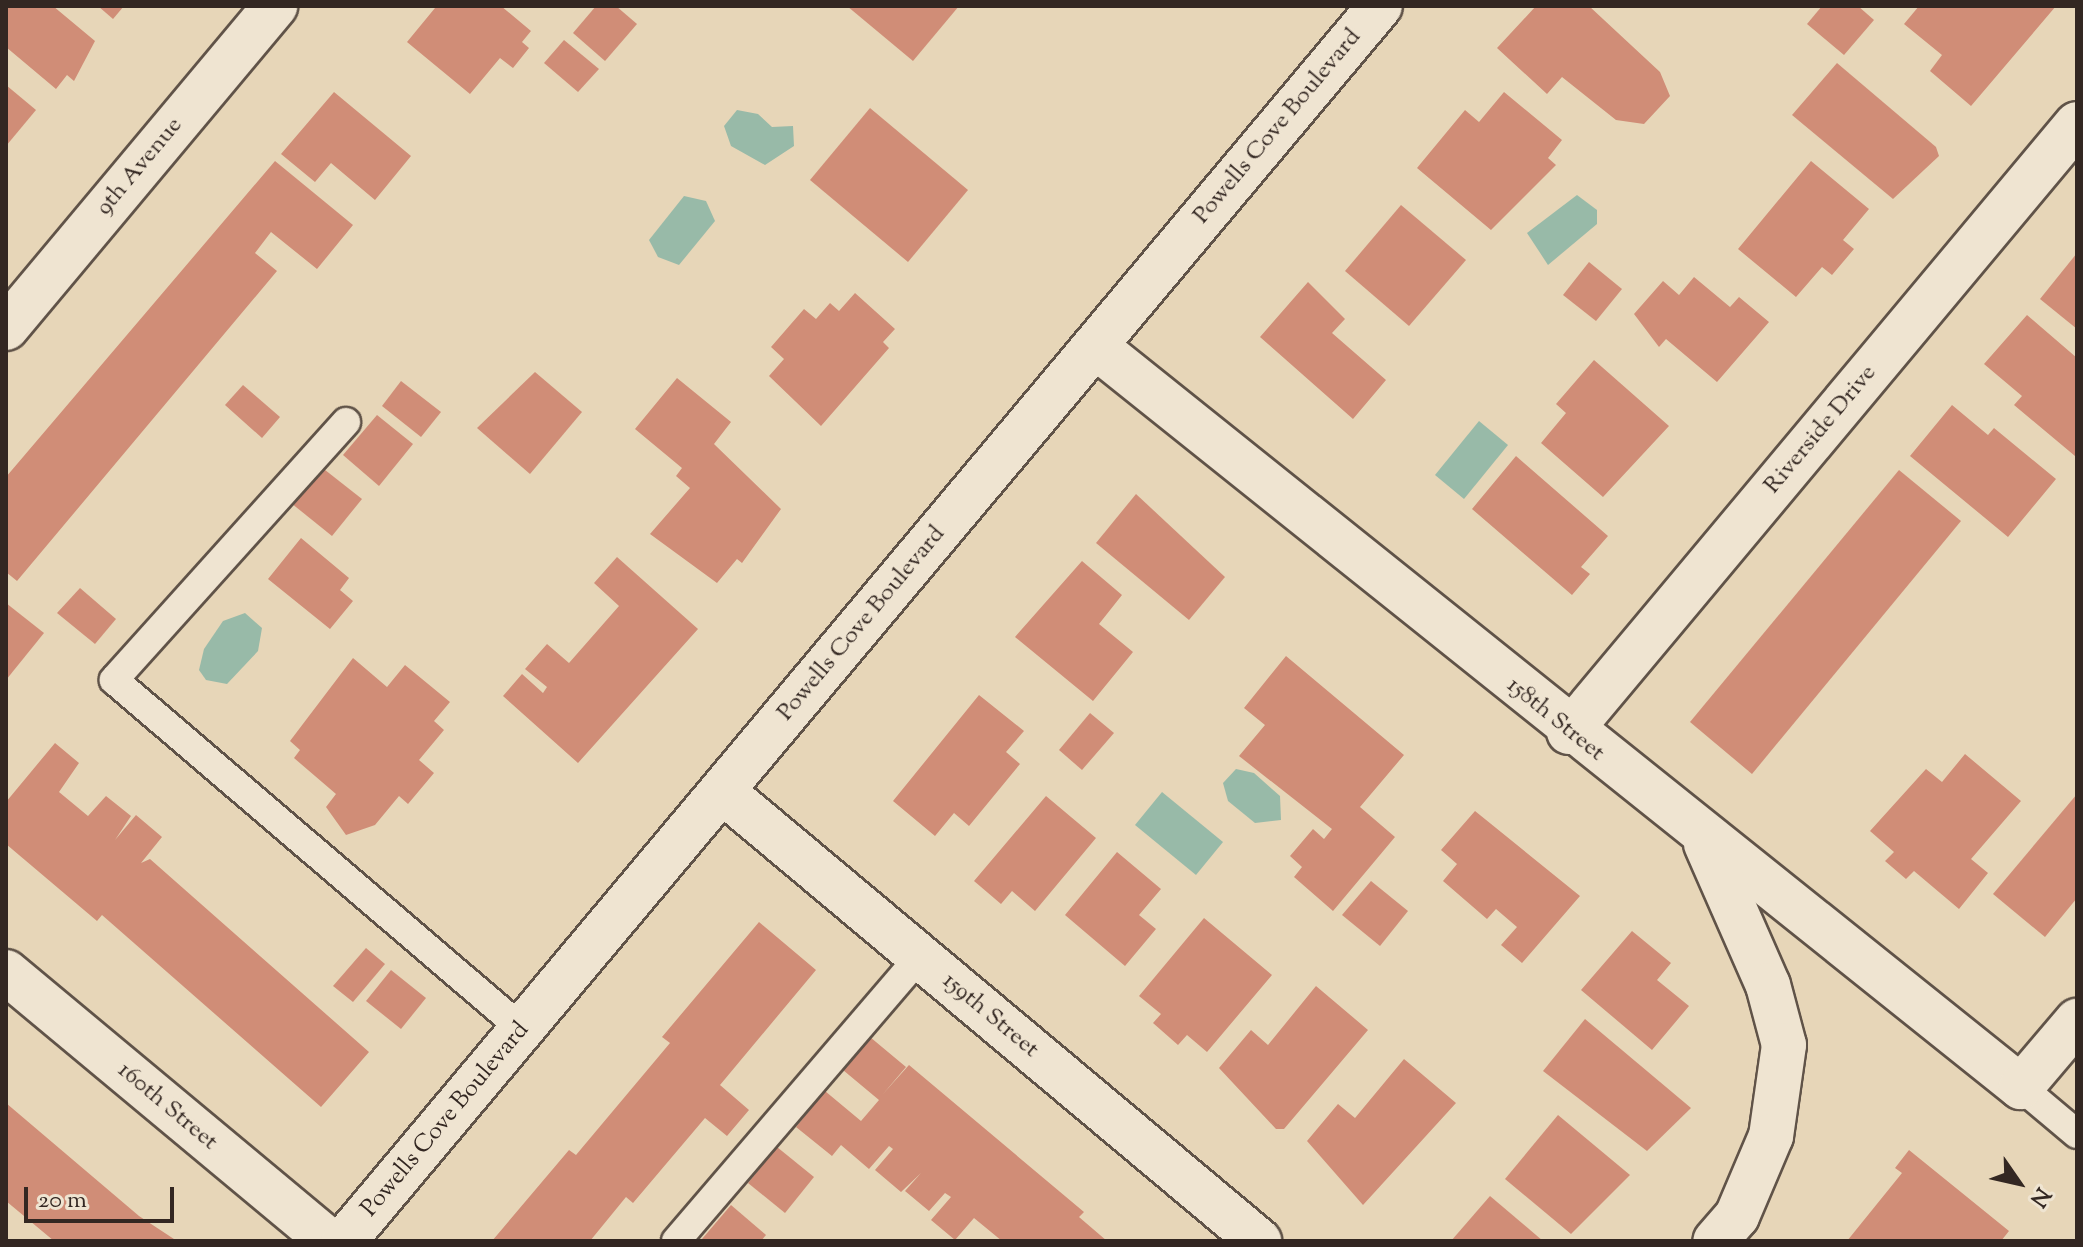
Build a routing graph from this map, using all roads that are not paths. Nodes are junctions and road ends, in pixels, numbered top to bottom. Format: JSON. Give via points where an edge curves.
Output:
{"nodes":[{"id":1,"x":275,"y":6,"type":"edge"},
{"id":2,"x":1380,"y":6,"type":"edge"},
{"id":3,"x":2076,"y":129,"type":"edge"},
{"id":4,"x":6,"y":328,"type":"edge"},
{"id":5,"x":1095,"y":346,"type":"junction"},
{"id":6,"x":346,"y":422,"type":"dead end"},
{"id":7,"x":1569,"y":732,"type":"junction"},
{"id":8,"x":722,"y":791,"type":"junction"},
{"id":9,"x":1704,"y":838,"type":"junction"},
{"id":10,"x":919,"y":957,"type":"junction"},
{"id":11,"x":6,"y":972,"type":"edge"},
{"id":12,"x":2077,"y":1021,"type":"edge"},
{"id":13,"x":522,"y":1029,"type":"junction"},
{"id":14,"x":2021,"y":1087,"type":"junction"},
{"id":15,"x":2077,"y":1134,"type":"edge"},
{"id":16,"x":329,"y":1241,"type":"edge"},
{"id":17,"x":344,"y":1241,"type":"edge"},
{"id":18,"x":676,"y":1241,"type":"edge"},
{"id":19,"x":1259,"y":1241,"type":"edge"},
{"id":20,"x":1715,"y":1241,"type":"edge"}],
"edges":[{"from":1,"to":4,"type":"street","name":"9th Avenue"},
{"from":2,"to":5,"type":"street","name":"Powells Cove Boulevard"},
{"from":3,"to":7,"type":"street","name":"Riverside Drive"},
{"from":5,"to":7,"type":"street","name":"158th Street"},
{"from":5,"to":8,"type":"street","name":"Powells Cove Boulevard"},
{"from":6,"to":13,"type":"lane","via":[[114,680]]},
{"from":7,"to":9,"type":"street","name":"158th Street"},
{"from":8,"to":10,"type":"street","name":"159th Street"},
{"from":8,"to":13,"type":"street","name":"Powells Cove Boulevard"},
{"from":9,"to":14,"type":"street","name":"158th Street"},
{"from":9,"to":20,"type":"street","via":[[1768,985],[1784,1045],[1771,1136],[1737,1216]]},
{"from":10,"to":18,"type":"lane"},
{"from":10,"to":19,"type":"street","name":"159th Street"},
{"from":11,"to":16,"type":"street","name":"160th Street"},
{"from":12,"to":14,"type":"street"},
{"from":13,"to":17,"type":"street","name":"Powells Cove Boulevard"},
{"from":14,"to":15,"type":"lane"}]}
